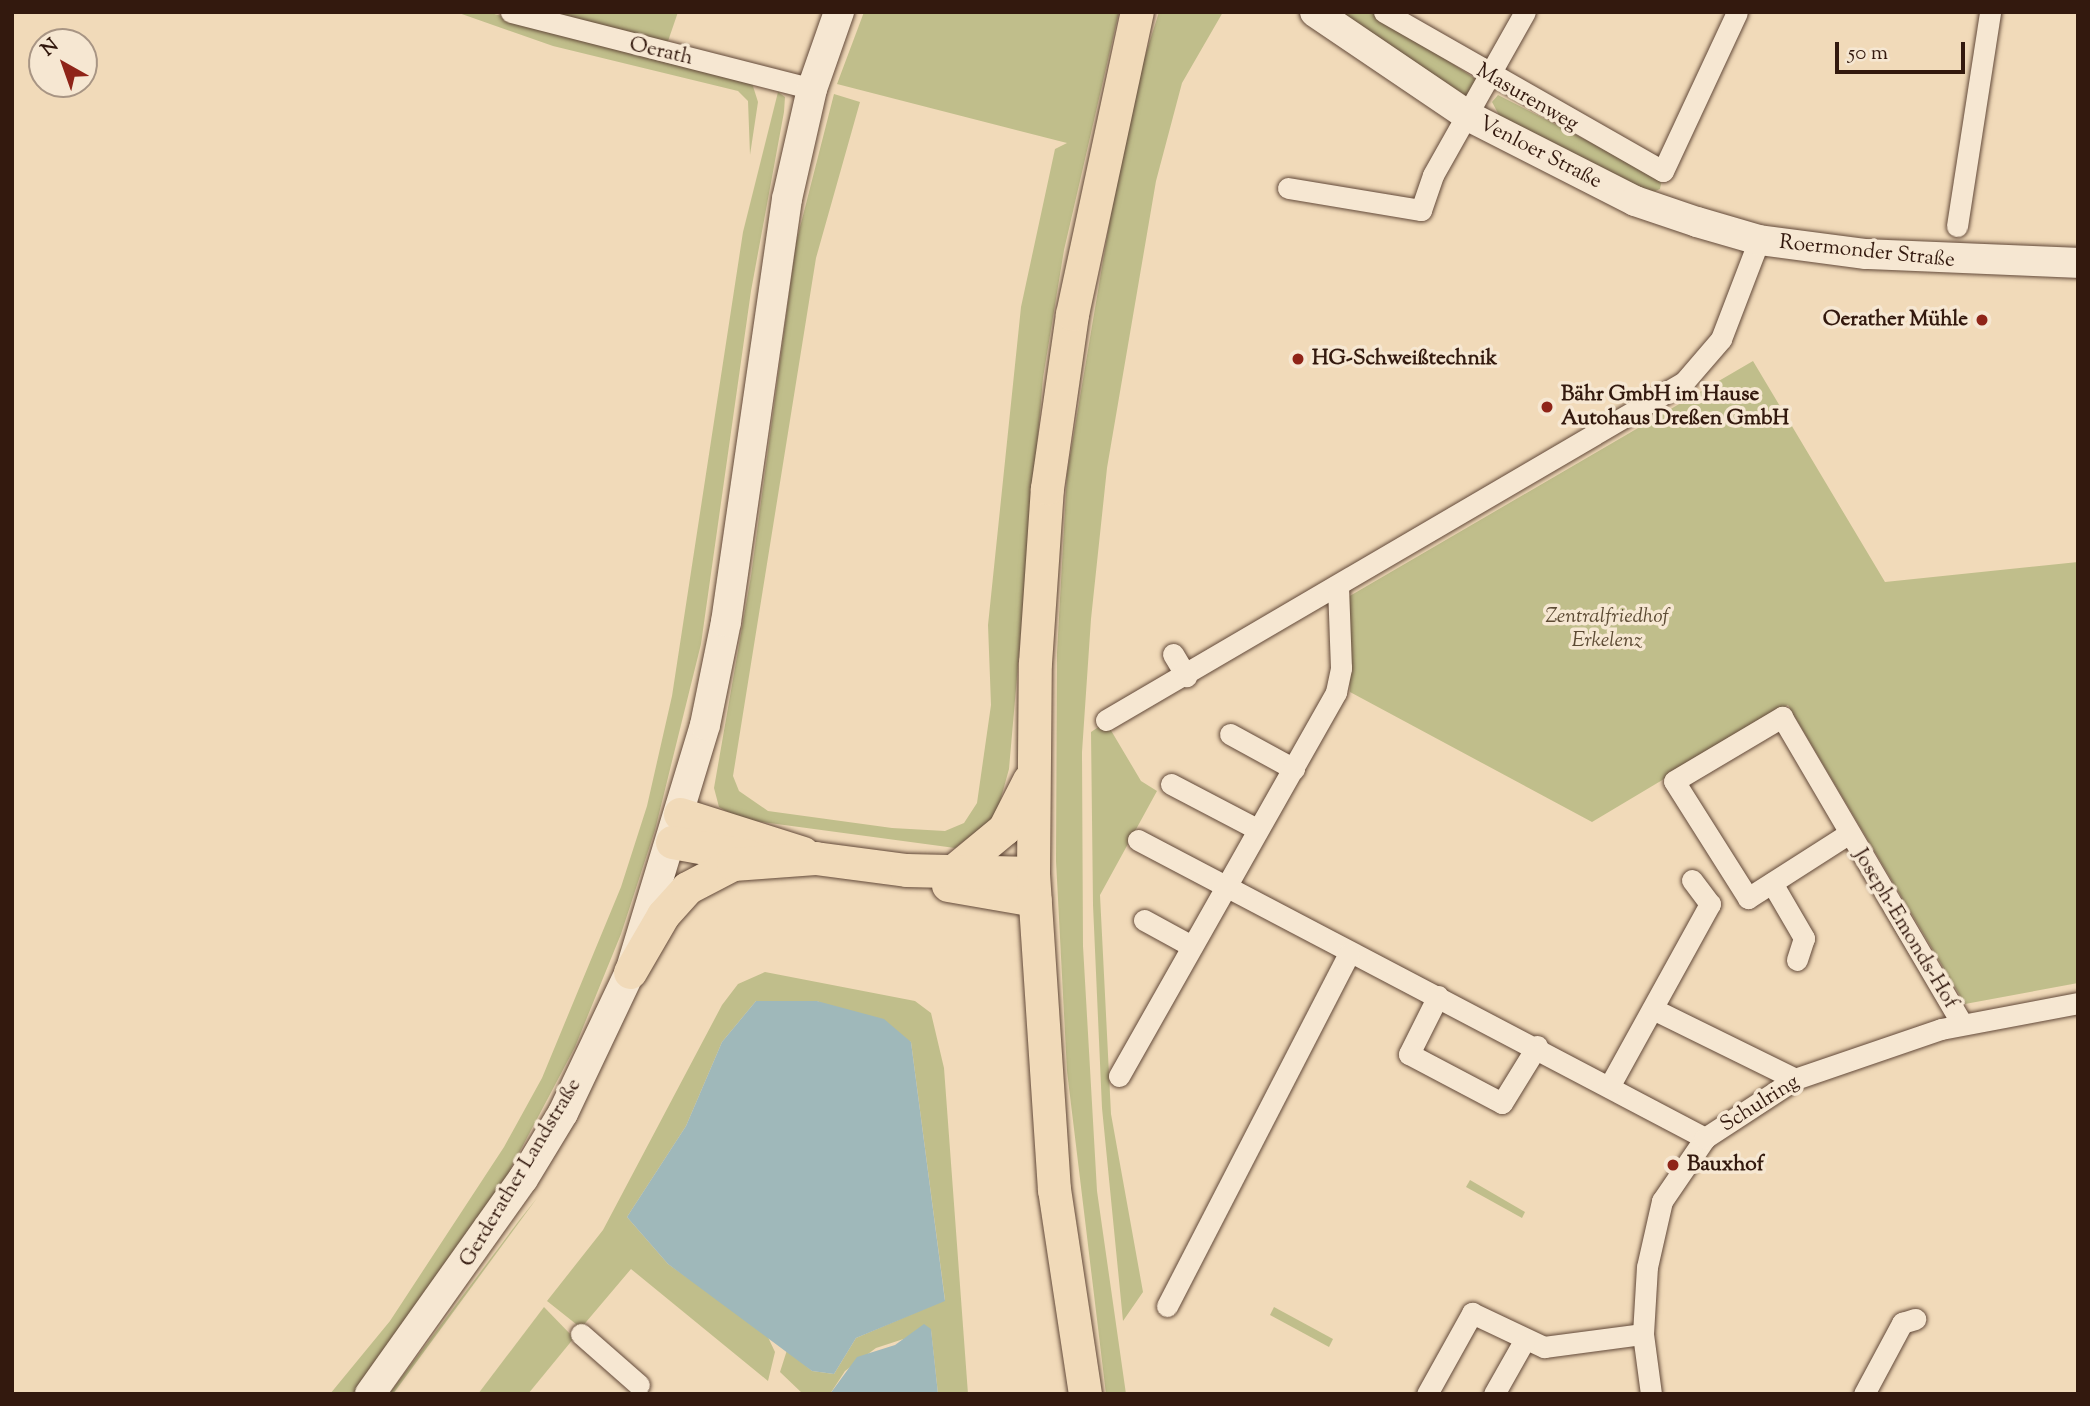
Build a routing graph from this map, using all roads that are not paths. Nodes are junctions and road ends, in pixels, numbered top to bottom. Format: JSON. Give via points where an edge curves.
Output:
{"nodes":[{"id":1,"x":511,"y":12,"type":"edge"},
{"id":2,"x":839,"y":12,"type":"edge"},
{"id":3,"x":1137,"y":12,"type":"edge"},
{"id":4,"x":1315,"y":12,"type":"edge"},
{"id":5,"x":1384,"y":12,"type":"edge"},
{"id":6,"x":1525,"y":12,"type":"edge"},
{"id":7,"x":1737,"y":12,"type":"edge"},
{"id":8,"x":1990,"y":12,"type":"edge"},
{"id":9,"x":1493,"y":79,"type":"junction"},
{"id":10,"x":812,"y":89,"type":"junction"},
{"id":11,"x":1470,"y":117,"type":"junction"},
{"id":12,"x":1289,"y":188,"type":"dead end"},
{"id":13,"x":1956,"y":226,"type":"dead end"},
{"id":14,"x":1759,"y":240,"type":"junction"},
{"id":15,"x":2078,"y":263,"type":"edge"},
{"id":16,"x":1338,"y":586,"type":"junction"},
{"id":17,"x":1173,"y":654,"type":"dead end"},
{"id":18,"x":1186,"y":676,"type":"junction"},
{"id":19,"x":1106,"y":720,"type":"dead end"},
{"id":20,"x":1230,"y":734,"type":"dead end"},
{"id":21,"x":1034,"y":768,"type":"junction"},
{"id":22,"x":1294,"y":769,"type":"junction"},
{"id":23,"x":1171,"y":784,"type":"dead end"},
{"id":24,"x":676,"y":828,"type":"junction"},
{"id":25,"x":1257,"y":829,"type":"junction"},
{"id":26,"x":1849,"y":834,"type":"junction"},
{"id":27,"x":1139,"y":840,"type":"dead end"},
{"id":28,"x":815,"y":858,"type":"junction"},
{"id":29,"x":768,"y":860,"type":"junction"},
{"id":30,"x":958,"y":867,"type":"junction"},
{"id":31,"x":906,"y":870,"type":"junction"},
{"id":32,"x":1692,"y":880,"type":"dead end"},
{"id":33,"x":1772,"y":883,"type":"junction"},
{"id":34,"x":1034,"y":887,"type":"junction"},
{"id":35,"x":1224,"y":887,"type":"junction"},
{"id":36,"x":1144,"y":920,"type":"dead end"},
{"id":37,"x":1188,"y":944,"type":"junction"},
{"id":38,"x":1349,"y":953,"type":"junction"},
{"id":39,"x":1797,"y":960,"type":"dead end"},
{"id":40,"x":629,"y":972,"type":"junction"},
{"id":41,"x":1437,"y":996,"type":"junction"},
{"id":42,"x":2078,"y":1003,"type":"edge"},
{"id":43,"x":1653,"y":1009,"type":"junction"},
{"id":44,"x":1962,"y":1024,"type":"junction"},
{"id":45,"x":1537,"y":1046,"type":"junction"},
{"id":46,"x":1119,"y":1076,"type":"dead end"},
{"id":47,"x":1794,"y":1079,"type":"junction"},
{"id":48,"x":1610,"y":1085,"type":"junction"},
{"id":49,"x":1705,"y":1138,"type":"junction"},
{"id":50,"x":1167,"y":1306,"type":"dead end"},
{"id":51,"x":1915,"y":1319,"type":"dead end"},
{"id":52,"x":581,"y":1334,"type":"dead end"},
{"id":53,"x":1643,"y":1334,"type":"junction"},
{"id":54,"x":1524,"y":1341,"type":"junction"},
{"id":55,"x":640,"y":1391,"type":"edge"},
{"id":56,"x":370,"y":1394,"type":"edge"},
{"id":57,"x":1085,"y":1394,"type":"edge"},
{"id":58,"x":1427,"y":1394,"type":"edge"},
{"id":59,"x":1494,"y":1394,"type":"edge"},
{"id":60,"x":1651,"y":1394,"type":"edge"},
{"id":61,"x":1864,"y":1394,"type":"edge"}],
"edges":[{"from":1,"to":10,"type":"street","name":"Oerath"},
{"from":2,"to":10,"type":"main road","name":"Gerderather Landstraße"},
{"from":3,"to":21,"type":"main road","via":[[1075,301],[1047,488]]},
{"from":4,"to":11,"type":"main road"},
{"from":5,"to":9,"type":"street","name":"Masurenweg"},
{"from":6,"to":9,"type":"street"},
{"from":7,"to":9,"type":"street","name":"Masurenweg","via":[[1663,171],[1647,167]]},
{"from":8,"to":13,"type":"street"},
{"from":9,"to":11,"type":"street"},
{"from":10,"to":24,"type":"main road","name":"Gerderather Landstraße","via":[[771,296],[726,622]]},
{"from":11,"to":12,"type":"street","name":"Venloer Straße","via":[[1433,175],[1421,210]]},
{"from":11,"to":14,"type":"main road","name":"Venloer Straße","via":[[1635,201]]},
{"from":14,"to":15,"type":"main road","name":"Roermonder Straße","via":[[1972,263]]},
{"from":14,"to":16,"type":"street","name":"Roermonder Straße","via":[[1721,339],[1684,382]]},
{"from":16,"to":18,"type":"street","name":"Roermonder Straße"},
{"from":16,"to":22,"type":"street","via":[[1341,668],[1336,692]]},
{"from":17,"to":18,"type":"street"},
{"from":18,"to":19,"type":"street","name":"Roermonder Straße"},
{"from":20,"to":22,"type":"street"},
{"from":21,"to":30,"type":"main road","via":[[1004,829]]},
{"from":21,"to":34,"type":"main road"},
{"from":22,"to":25,"type":"street"},
{"from":23,"to":25,"type":"street"},
{"from":24,"to":28,"type":"main road"},
{"from":24,"to":29,"type":"main road"},
{"from":24,"to":40,"type":"main road","name":"Gerderather Landstraße"},
{"from":25,"to":35,"type":"street"},
{"from":26,"to":33,"type":"street","name":"Joseph-Emonds-Hof"},
{"from":26,"to":33,"type":"street","name":"Joseph-Emonds-Hof","via":[[1782,716],[1674,781],[1748,898]]},
{"from":26,"to":44,"type":"street","name":"Joseph-Emonds-Hof"},
{"from":27,"to":35,"type":"street"},
{"from":28,"to":29,"type":"main road"},
{"from":28,"to":31,"type":"main road"},
{"from":29,"to":40,"type":"main road","via":[[733,864],[697,879],[663,915]]},
{"from":30,"to":31,"type":"main road"},
{"from":30,"to":34,"type":"main road"},
{"from":31,"to":34,"type":"main road","via":[[955,887]]},
{"from":32,"to":43,"type":"street","via":[[1710,904]]},
{"from":33,"to":39,"type":"street","via":[[1804,938]]},
{"from":34,"to":57,"type":"main road","via":[[1054,1190]]},
{"from":35,"to":37,"type":"street"},
{"from":35,"to":38,"type":"street"},
{"from":36,"to":37,"type":"street"},
{"from":37,"to":46,"type":"street"},
{"from":38,"to":41,"type":"street"},
{"from":38,"to":50,"type":"street"},
{"from":40,"to":56,"type":"main road","name":"Gerderather Landstraße","via":[[563,1113],[523,1179]]},
{"from":41,"to":45,"type":"street"},
{"from":41,"to":45,"type":"street","via":[[1409,1054],[1502,1103]]},
{"from":42,"to":44,"type":"street","name":"Schulring"},
{"from":43,"to":47,"type":"street"},
{"from":43,"to":48,"type":"street"},
{"from":44,"to":47,"type":"street","name":"Schulring"},
{"from":45,"to":48,"type":"street"},
{"from":47,"to":49,"type":"street","name":"Schulring"},
{"from":48,"to":49,"type":"street"},
{"from":49,"to":53,"type":"street","name":"Schulring","via":[[1662,1201],[1646,1270]]},
{"from":51,"to":61,"type":"street","via":[[1902,1323]]},
{"from":52,"to":55,"type":"street"},
{"from":53,"to":54,"type":"street","via":[[1562,1346]]},
{"from":53,"to":60,"type":"street","name":"Schulring"},
{"from":54,"to":58,"type":"street","via":[[1472,1313]]},
{"from":54,"to":59,"type":"street"}]}
